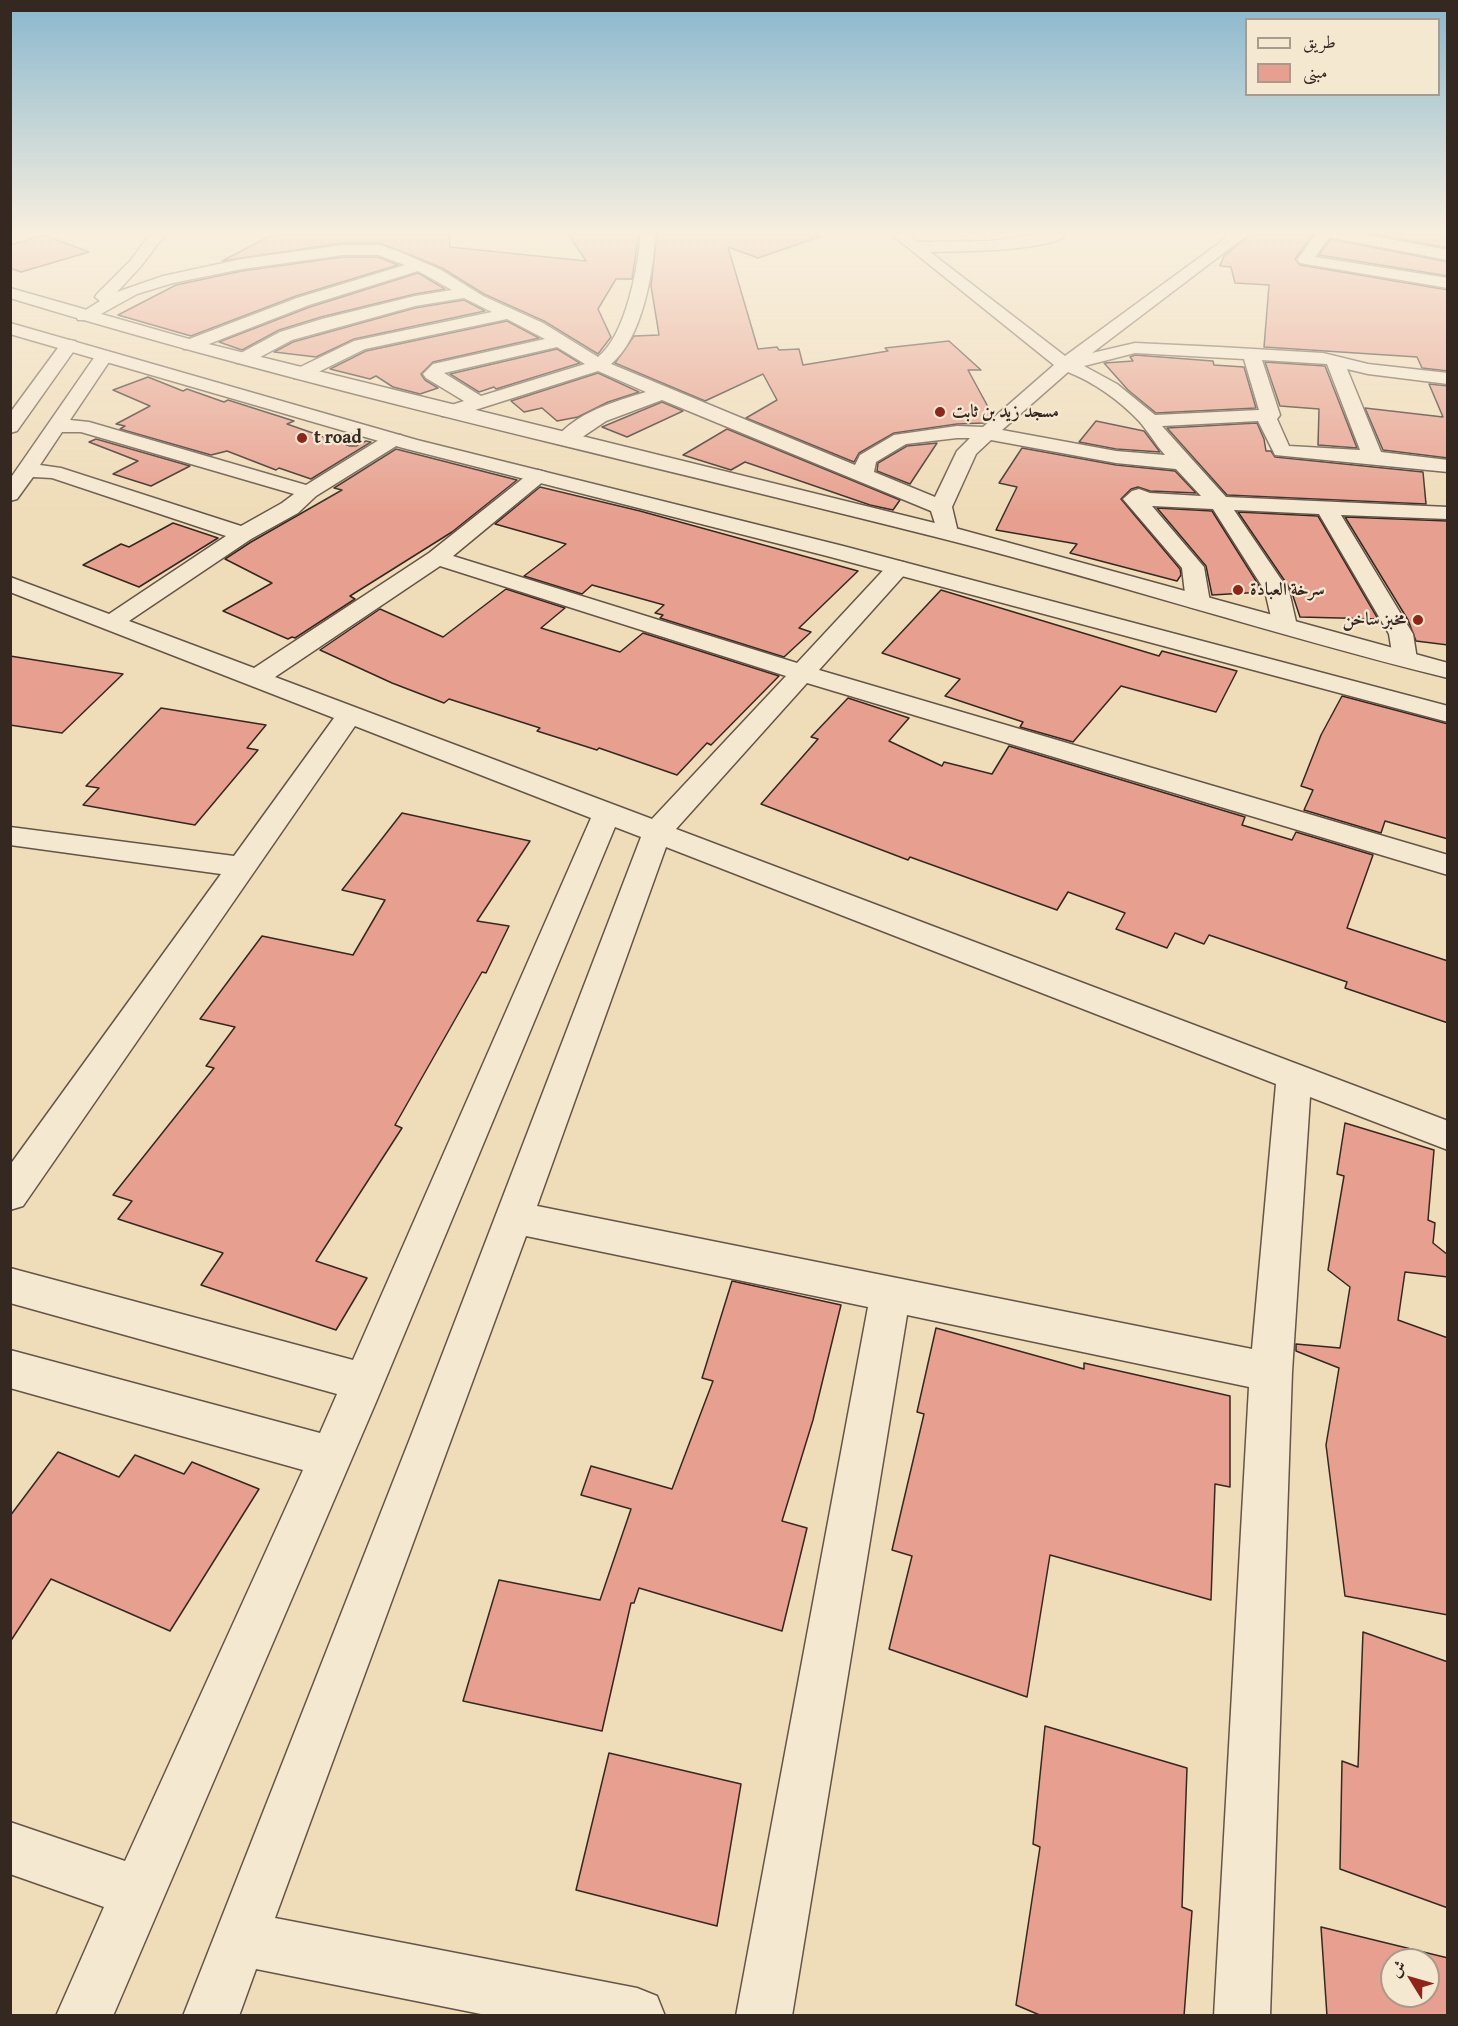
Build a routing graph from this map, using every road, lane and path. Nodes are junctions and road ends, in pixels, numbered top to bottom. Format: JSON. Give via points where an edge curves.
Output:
{"nodes":[{"id":1,"x":10,"y":328,"type":"edge"},
{"id":2,"x":126,"y":328,"type":"edge"},
{"id":3,"x":236,"y":328,"type":"edge"},
{"id":4,"x":312,"y":328,"type":"edge"},
{"id":5,"x":343,"y":328,"type":"edge"},
{"id":6,"x":443,"y":328,"type":"edge"},
{"id":7,"x":534,"y":328,"type":"edge"},
{"id":8,"x":625,"y":328,"type":"edge"},
{"id":9,"x":1018,"y":328,"type":"edge"},
{"id":10,"x":1116,"y":328,"type":"edge"},
{"id":11,"x":560,"y":341,"type":"junction"},
{"id":12,"x":69,"y":345,"type":"junction"},
{"id":13,"x":190,"y":345,"type":"junction"},
{"id":14,"x":360,"y":345,"type":"junction"},
{"id":15,"x":1251,"y":354,"type":"junction"},
{"id":16,"x":104,"y":356,"type":"junction"},
{"id":17,"x":243,"y":359,"type":"junction"},
{"id":18,"x":1334,"y":360,"type":"junction"},
{"id":19,"x":599,"y":364,"type":"junction"},
{"id":20,"x":1065,"y":365,"type":"junction"},
{"id":21,"x":300,"y":374,"type":"junction"},
{"id":22,"x":1448,"y":379,"type":"edge"},
{"id":23,"x":664,"y":393,"type":"junction"},
{"id":24,"x":20,"y":399,"type":"edge"},
{"id":25,"x":478,"y":402,"type":"junction"},
{"id":26,"x":449,"y":412,"type":"junction"},
{"id":27,"x":1270,"y":415,"type":"junction"},
{"id":28,"x":13,"y":420,"type":"edge"},
{"id":29,"x":1150,"y":421,"type":"junction"},
{"id":30,"x":57,"y":426,"type":"junction"},
{"id":31,"x":987,"y":433,"type":"junction"},
{"id":32,"x":394,"y":439,"type":"junction"},
{"id":33,"x":565,"y":440,"type":"junction"},
{"id":34,"x":1116,"y":457,"type":"junction"},
{"id":35,"x":1373,"y":457,"type":"junction"},
{"id":36,"x":1182,"y":463,"type":"junction"},
{"id":37,"x":1448,"y":466,"type":"edge"},
{"id":38,"x":27,"y":470,"type":"junction"},
{"id":39,"x":863,"y":474,"type":"junction"},
{"id":40,"x":538,"y":476,"type":"junction"},
{"id":41,"x":309,"y":492,"type":"junction"},
{"id":42,"x":10,"y":495,"type":"edge"},
{"id":43,"x":1134,"y":499,"type":"junction"},
{"id":44,"x":1218,"y":501,"type":"junction"},
{"id":45,"x":1325,"y":506,"type":"junction"},
{"id":46,"x":941,"y":507,"type":"junction"},
{"id":47,"x":1448,"y":513,"type":"edge"},
{"id":48,"x":947,"y":533,"type":"junction"},
{"id":49,"x":243,"y":534,"type":"junction"},
{"id":50,"x":437,"y":558,"type":"junction"},
{"id":51,"x":898,"y":568,"type":"junction"},
{"id":52,"x":10,"y":584,"type":"edge"},
{"id":53,"x":1198,"y":602,"type":"junction"},
{"id":54,"x":111,"y":623,"type":"junction"},
{"id":55,"x":1285,"y":626,"type":"junction"},
{"id":56,"x":1405,"y":659,"type":"junction"},
{"id":57,"x":1448,"y":671,"type":"edge"},
{"id":58,"x":802,"y":673,"type":"junction"},
{"id":59,"x":255,"y":679,"type":"junction"},
{"id":60,"x":1448,"y":714,"type":"edge"},
{"id":61,"x":350,"y":715,"type":"junction"},
{"id":62,"x":607,"y":813,"type":"junction"},
{"id":63,"x":657,"y":831,"type":"junction"},
{"id":64,"x":10,"y":836,"type":"edge"},
{"id":65,"x":1448,"y":865,"type":"edge"},
{"id":66,"x":240,"y":867,"type":"junction"},
{"id":67,"x":1294,"y":1077,"type":"junction"},
{"id":68,"x":1448,"y":1136,"type":"edge"},
{"id":69,"x":10,"y":1195,"type":"edge"},
{"id":70,"x":514,"y":1217,"type":"junction"},
{"id":71,"x":10,"y":1285,"type":"edge"},
{"id":72,"x":890,"y":1295,"type":"junction"},
{"id":73,"x":10,"y":1369,"type":"edge"},
{"id":74,"x":1270,"y":1372,"type":"junction"},
{"id":75,"x":363,"y":1382,"type":"junction"},
{"id":76,"x":330,"y":1458,"type":"junction"},
{"id":77,"x":10,"y":1848,"type":"edge"},
{"id":78,"x":138,"y":1892,"type":"junction"},
{"id":79,"x":240,"y":1939,"type":"junction"},
{"id":80,"x":84,"y":2016,"type":"edge"},
{"id":81,"x":211,"y":2016,"type":"edge"},
{"id":82,"x":637,"y":2016,"type":"edge"},
{"id":83,"x":764,"y":2016,"type":"edge"},
{"id":84,"x":1242,"y":2016,"type":"edge"}],
"edges":[{"from":1,"to":12,"type":"street"},
{"from":2,"to":13,"type":"street"},
{"from":3,"to":13,"type":"street"},
{"from":4,"to":17,"type":"street","via":[[286,336]]},
{"from":5,"to":14,"type":"street"},
{"from":6,"to":14,"type":"street"},
{"from":7,"to":11,"type":"street"},
{"from":8,"to":19,"type":"street","via":[[616,351]]},
{"from":9,"to":20,"type":"street"},
{"from":10,"to":20,"type":"street"},
{"from":11,"to":19,"type":"street"},
{"from":11,"to":25,"type":"street","via":[[440,368],[432,374]]},
{"from":12,"to":16,"type":"street"},
{"from":12,"to":24,"type":"street"},
{"from":13,"to":17,"type":"street"},
{"from":14,"to":21,"type":"street"},
{"from":15,"to":18,"type":"street"},
{"from":15,"to":20,"type":"street","via":[[1135,348]]},
{"from":15,"to":27,"type":"street"},
{"from":16,"to":30,"type":"street"},
{"from":16,"to":32,"type":"street"},
{"from":17,"to":21,"type":"street"},
{"from":18,"to":22,"type":"street","via":[[1368,369]]},
{"from":18,"to":35,"type":"street"},
{"from":19,"to":23,"type":"street"},
{"from":19,"to":25,"type":"street"},
{"from":20,"to":29,"type":"street","via":[[1086,371]]},
{"from":20,"to":31,"type":"street"},
{"from":21,"to":26,"type":"street"},
{"from":23,"to":33,"type":"street","via":[[584,423]]},
{"from":23,"to":39,"type":"street"},
{"from":24,"to":28,"type":"street"},
{"from":25,"to":26,"type":"street"},
{"from":26,"to":33,"type":"street"},
{"from":27,"to":29,"type":"street"},
{"from":27,"to":35,"type":"street","via":[[1267,419],[1282,451]]},
{"from":29,"to":36,"type":"street"},
{"from":30,"to":38,"type":"street"},
{"from":30,"to":41,"type":"street","via":[[82,426]]},
{"from":31,"to":34,"type":"street"},
{"from":31,"to":39,"type":"street","via":[[946,432],[901,439],[867,459]]},
{"from":31,"to":46,"type":"street","via":[[967,451]]},
{"from":32,"to":40,"type":"street"},
{"from":32,"to":41,"type":"street"},
{"from":33,"to":48,"type":"street"},
{"from":34,"to":36,"type":"street"},
{"from":34,"to":43,"type":"street","via":[[1121,479],[1143,498]]},
{"from":35,"to":37,"type":"street"},
{"from":36,"to":44,"type":"street"},
{"from":38,"to":42,"type":"street"},
{"from":38,"to":49,"type":"street","via":[[54,472]]},
{"from":39,"to":46,"type":"street"},
{"from":40,"to":50,"type":"street"},
{"from":40,"to":51,"type":"street"},
{"from":41,"to":49,"type":"street","via":[[290,508]]},
{"from":43,"to":44,"type":"street"},
{"from":43,"to":53,"type":"street","via":[[1193,567]]},
{"from":44,"to":45,"type":"street"},
{"from":44,"to":55,"type":"street","via":[[1277,591]]},
{"from":45,"to":47,"type":"street"},
{"from":45,"to":56,"type":"street","via":[[1401,634]]},
{"from":46,"to":48,"type":"street"},
{"from":48,"to":53,"type":"street"},
{"from":49,"to":54,"type":"street"},
{"from":50,"to":58,"type":"street"},
{"from":50,"to":59,"type":"street"},
{"from":51,"to":58,"type":"street"},
{"from":51,"to":60,"type":"street"},
{"from":52,"to":54,"type":"street"},
{"from":53,"to":55,"type":"street"},
{"from":54,"to":59,"type":"street"},
{"from":55,"to":56,"type":"street"},
{"from":56,"to":57,"type":"street"},
{"from":58,"to":63,"type":"street"},
{"from":58,"to":65,"type":"street"},
{"from":59,"to":61,"type":"street"},
{"from":61,"to":62,"type":"street"},
{"from":61,"to":66,"type":"street"},
{"from":62,"to":63,"type":"street"},
{"from":62,"to":75,"type":"street"},
{"from":63,"to":67,"type":"street"},
{"from":63,"to":70,"type":"street"},
{"from":64,"to":66,"type":"street"},
{"from":66,"to":69,"type":"street"},
{"from":67,"to":68,"type":"street"},
{"from":67,"to":74,"type":"street"},
{"from":70,"to":72,"type":"street"},
{"from":70,"to":79,"type":"street"},
{"from":71,"to":75,"type":"street"},
{"from":72,"to":74,"type":"street"},
{"from":72,"to":83,"type":"street"},
{"from":73,"to":76,"type":"street"},
{"from":74,"to":84,"type":"street"},
{"from":75,"to":76,"type":"street"},
{"from":76,"to":78,"type":"street"},
{"from":77,"to":78,"type":"street"},
{"from":78,"to":80,"type":"street"},
{"from":79,"to":81,"type":"street"},
{"from":79,"to":82,"type":"street"}]}
